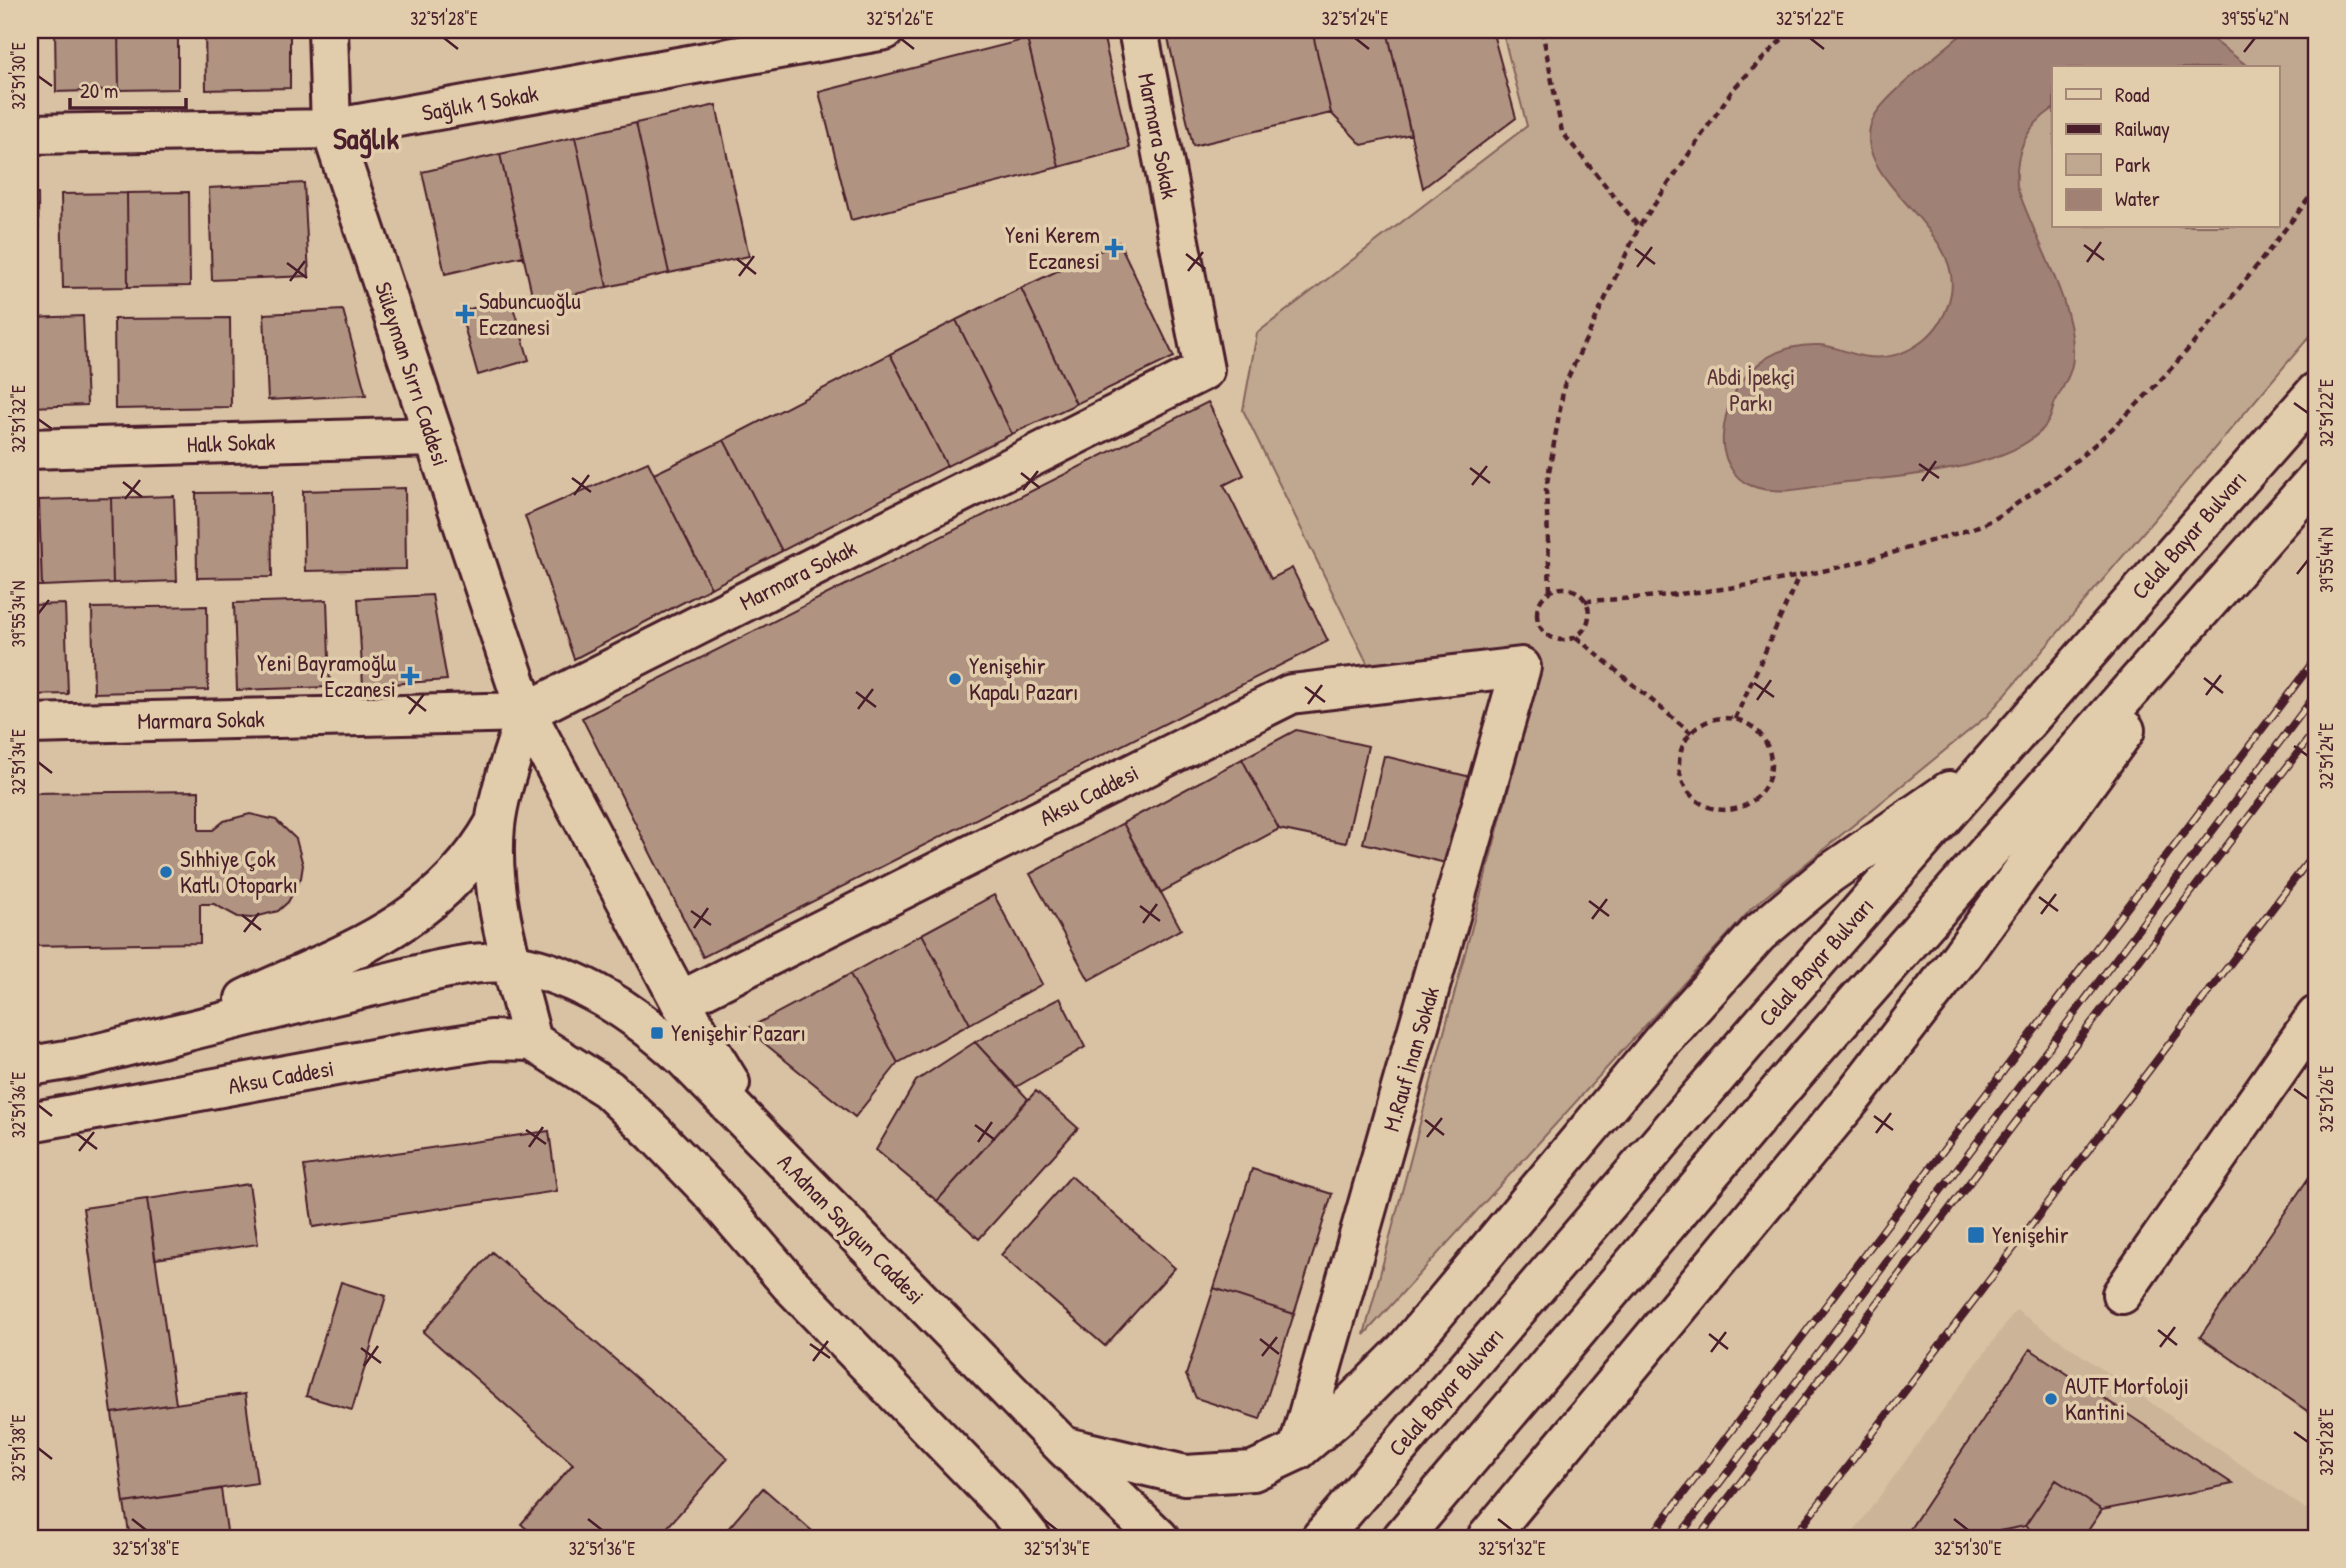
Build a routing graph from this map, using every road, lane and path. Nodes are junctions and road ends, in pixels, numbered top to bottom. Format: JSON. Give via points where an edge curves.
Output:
{"nodes":[{"id":1,"x":328,"y":30,"type":"edge"},
{"id":2,"x":885,"y":30,"type":"edge"},
{"id":3,"x":1138,"y":30,"type":"edge"},
{"id":4,"x":1542,"y":30,"type":"edge"},
{"id":5,"x":1791,"y":30,"type":"edge"},
{"id":6,"x":331,"y":129,"type":"junction"},
{"id":7,"x":30,"y":134,"type":"edge"},
{"id":8,"x":2316,"y":189,"type":"edge"},
{"id":9,"x":1639,"y":227,"type":"junction"},
{"id":10,"x":2316,"y":391,"type":"edge"},
{"id":11,"x":432,"y":437,"type":"junction"},
{"id":12,"x":30,"y":449,"type":"edge"},
{"id":13,"x":2316,"y":479,"type":"edge"},
{"id":14,"x":2237,"y":570,"type":"junction"},
{"id":15,"x":1798,"y":578,"type":"junction"},
{"id":16,"x":1550,"y":591,"type":"junction"},
{"id":17,"x":1586,"y":601,"type":"junction"},
{"id":18,"x":1576,"y":637,"type":"junction"},
{"id":19,"x":1521,"y":667,"type":"joint"},
{"id":20,"x":526,"y":712,"type":"junction"},
{"id":21,"x":1735,"y":719,"type":"junction"},
{"id":22,"x":30,"y":724,"type":"edge"},
{"id":23,"x":1691,"y":733,"type":"junction"},
{"id":24,"x":1986,"y":767,"type":"junction"},
{"id":25,"x":495,"y":823,"type":"junction"},
{"id":26,"x":513,"y":964,"type":"junction"},
{"id":27,"x":680,"y":1001,"type":"junction"},
{"id":28,"x":2316,"y":1016,"type":"edge"},
{"id":29,"x":160,"y":1038,"type":"junction"},
{"id":30,"x":532,"y":1041,"type":"junction"},
{"id":31,"x":30,"y":1066,"type":"edge"},
{"id":32,"x":30,"y":1122,"type":"edge"},
{"id":33,"x":766,"y":1142,"type":"junction"},
{"id":34,"x":2122,"y":1294,"type":"dead end"},
{"id":35,"x":1063,"y":1446,"type":"junction"},
{"id":36,"x":1298,"y":1450,"type":"junction"},
{"id":37,"x":1031,"y":1538,"type":"edge"},
{"id":38,"x":1159,"y":1538,"type":"edge"},
{"id":39,"x":1321,"y":1538,"type":"edge"},
{"id":40,"x":1402,"y":1538,"type":"edge"},
{"id":41,"x":1487,"y":1538,"type":"edge"}],
"edges":[{"from":1,"to":6,"type":"main road","name":"Süleyman Sırrı Caddesi"},
{"from":2,"to":6,"type":"main road","name":"Sağlık 1 Sokak"},
{"from":3,"to":20,"type":"main road","name":"Marmara Sokak","via":[[1204,370]]},
{"from":4,"to":9,"type":"path","via":[[1562,132]]},
{"from":5,"to":9,"type":"path","via":[[1734,88]]},
{"from":6,"to":7,"type":"main road","name":"Sağlık 1 Sokak"},
{"from":6,"to":11,"type":"main road","name":"Süleyman Sırrı Caddesi"},
{"from":8,"to":15,"type":"path","via":[[2243,284],[2071,468],[1989,522]]},
{"from":9,"to":16,"type":"path","via":[[1564,386],[1546,489]]},
{"from":10,"to":24,"type":"main road","name":"Celal Bayar Bulvarı"},
{"from":11,"to":12,"type":"main road","name":"Halk Sokak"},
{"from":11,"to":20,"type":"main road","name":"Süleyman Sırrı Caddesi"},
{"from":13,"to":14,"type":"main road"},
{"from":14,"to":40,"type":"main road","via":[[1810,1055]]},
{"from":14,"to":41,"type":"main road","via":[[1970,943],[1851,1099]]},
{"from":15,"to":17,"type":"path","via":[[1685,596]]},
{"from":15,"to":21,"type":"path"},
{"from":16,"to":17,"type":"path","via":[[1570,589]]},
{"from":16,"to":18,"type":"path","via":[[1537,607],[1540,627],[1556,639]]},
{"from":17,"to":18,"type":"path","via":[[1588,621]]},
{"from":18,"to":23,"type":"path"},
{"from":19,"to":27,"type":"main road","name":"Aksu Caddesi","via":[[1290,694]]},
{"from":19,"to":36,"type":"main road","name":"M.Rauf İnan Sokak"},
{"from":20,"to":22,"type":"main road","name":"Marmara Sokak"},
{"from":20,"to":25,"type":"main road"},
{"from":20,"to":27,"type":"main road","name":"Süleyman Sırrı Caddesi"},
{"from":21,"to":23,"type":"path","via":[[1711,720]]},
{"from":21,"to":23,"type":"path","via":[[1756,730],[1771,762],[1759,796],[1738,808],[1714,809],[1685,789],[1679,754]]},
{"from":24,"to":36,"type":"main road","via":[[1899,823],[1758,934],[1663,1040],[1405,1350]]},
{"from":24,"to":39,"type":"main road","name":"Celal Bayar Bulvarı"},
{"from":25,"to":26,"type":"main road","via":[[496,892]]},
{"from":25,"to":29,"type":"main road","via":[[456,880],[401,922],[360,946]]},
{"from":26,"to":29,"type":"main road","via":[[483,964],[429,974]]},
{"from":26,"to":30,"type":"main road"},
{"from":26,"to":33,"type":"main road","name":"A.Adnan Saygun Caddesi","via":[[565,979],[628,1012],[684,1058]]},
{"from":27,"to":33,"type":"main road","name":"Süleyman Sırrı Caddesi"},
{"from":28,"to":34,"type":"main road"},
{"from":29,"to":31,"type":"main road"},
{"from":30,"to":32,"type":"main road","name":"Aksu Caddesi","via":[[491,1040],[406,1053]]},
{"from":30,"to":37,"type":"main road","via":[[608,1089],[654,1133]]},
{"from":33,"to":35,"type":"main road","name":"A.Adnan Saygun Caddesi"},
{"from":35,"to":36,"type":"main road","via":[[1185,1475],[1253,1471]]},
{"from":35,"to":38,"type":"main road","name":"A.Adnan Saygun Caddesi"}]}
